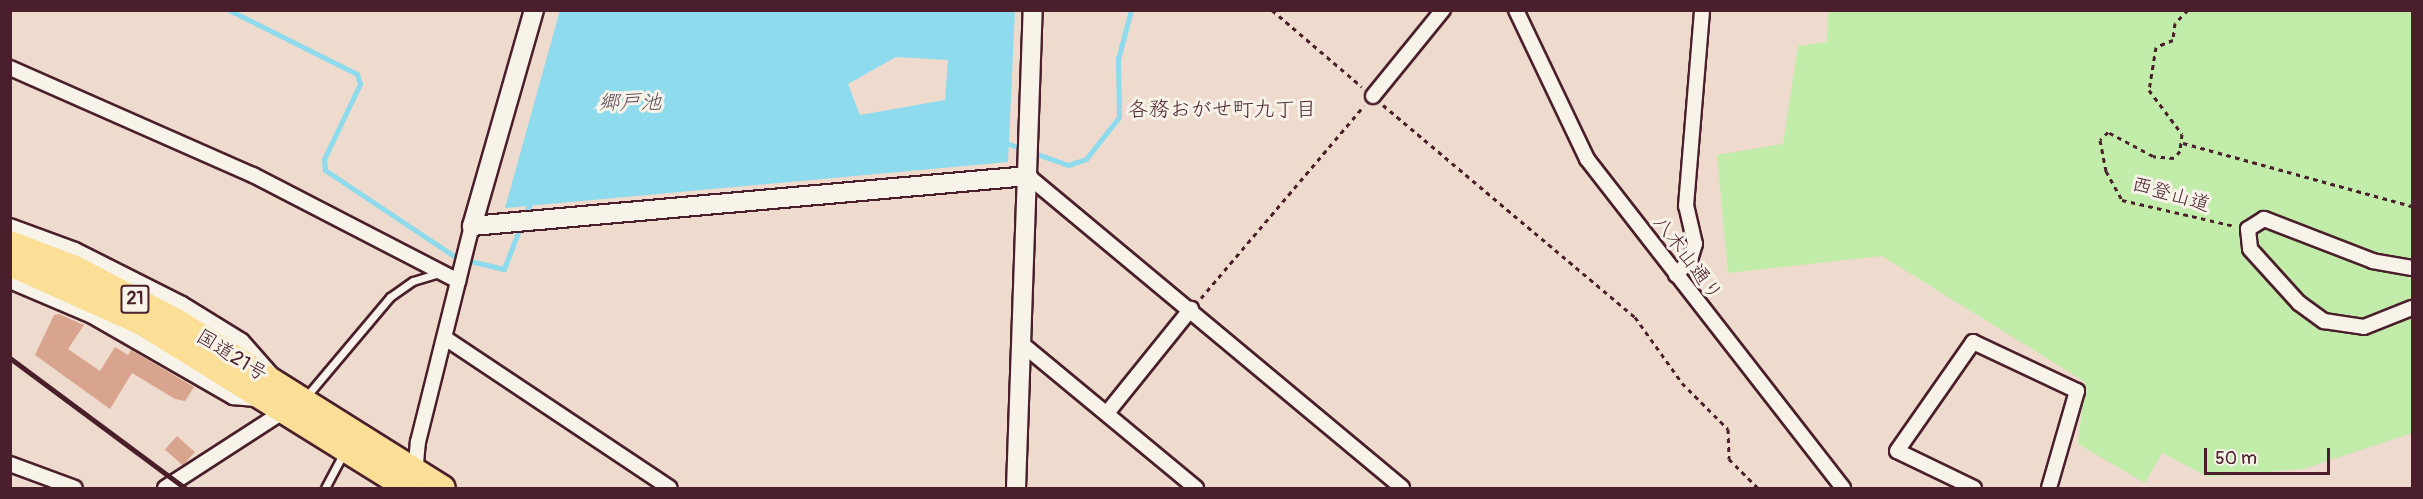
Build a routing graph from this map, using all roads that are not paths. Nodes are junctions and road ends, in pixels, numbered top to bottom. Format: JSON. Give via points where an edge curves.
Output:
{"nodes":[{"id":1,"x":534,"y":10,"type":"edge"},
{"id":2,"x":1034,"y":10,"type":"edge"},
{"id":3,"x":1443,"y":10,"type":"edge"},
{"id":4,"x":1516,"y":10,"type":"edge"},
{"id":5,"x":1702,"y":10,"type":"edge"},
{"id":6,"x":10,"y":68,"type":"edge"},
{"id":7,"x":1373,"y":96,"type":"road end"},
{"id":8,"x":1028,"y":159,"type":"junction"},
{"id":9,"x":10,"y":226,"type":"edge"},
{"id":10,"x":469,"y":235,"type":"junction"},
{"id":11,"x":10,"y":243,"type":"edge"},
{"id":12,"x":10,"y":264,"type":"edge"},
{"id":13,"x":2412,"y":268,"type":"edge"},
{"id":14,"x":439,"y":273,"type":"junction"},
{"id":15,"x":1676,"y":275,"type":"junction"},
{"id":16,"x":458,"y":281,"type":"junction"},
{"id":17,"x":10,"y":282,"type":"edge"},
{"id":18,"x":2412,"y":308,"type":"edge"},
{"id":19,"x":1191,"y":309,"type":"junction"},
{"id":20,"x":445,"y":338,"type":"junction"},
{"id":21,"x":1022,"y":344,"type":"junction"},
{"id":22,"x":244,"y":374,"type":"junction"},
{"id":23,"x":274,"y":397,"type":"junction"},
{"id":24,"x":305,"y":398,"type":"junction"},
{"id":25,"x":1107,"y":413,"type":"junction"},
{"id":26,"x":346,"y":449,"type":"junction"},
{"id":27,"x":10,"y":464,"type":"edge"},
{"id":28,"x":413,"y":482,"type":"edge"},
{"id":29,"x":75,"y":489,"type":"edge"},
{"id":30,"x":165,"y":489,"type":"edge"},
{"id":31,"x":325,"y":489,"type":"edge"},
{"id":32,"x":443,"y":489,"type":"edge"},
{"id":33,"x":670,"y":489,"type":"edge"},
{"id":34,"x":1016,"y":489,"type":"edge"},
{"id":35,"x":1196,"y":489,"type":"edge"},
{"id":36,"x":1402,"y":489,"type":"edge"},
{"id":37,"x":1843,"y":489,"type":"edge"},
{"id":38,"x":1974,"y":489,"type":"edge"},
{"id":39,"x":2049,"y":489,"type":"edge"}],
"edges":[{"from":1,"to":10,"type":"street"},
{"from":2,"to":8,"type":"street"},
{"from":3,"to":7,"type":"street"},
{"from":4,"to":15,"type":"street","name":"八木山通り","via":[[1576,142]]},
{"from":5,"to":15,"type":"street","via":[[1686,206],[1695,244],[1690,260]]},
{"from":6,"to":14,"type":"street","via":[[253,175]]},
{"from":8,"to":10,"type":"street","via":[[508,223]]},
{"from":8,"to":19,"type":"street"},
{"from":8,"to":21,"type":"street"},
{"from":9,"to":23,"type":"street","via":[[75,250],[182,304],[242,341],[270,368]]},
{"from":10,"to":16,"type":"street"},
{"from":11,"to":22,"type":"highway","name":"国道21号","number":"21","via":[[73,267],[175,320]]},
{"from":12,"to":22,"type":"highway","name":"国道21号","number":"21"},
{"from":13,"to":18,"type":"street","via":[[2373,261],[2264,219],[2248,229],[2250,249],[2299,303],[2324,321],[2364,327]]},
{"from":14,"to":16,"type":"street"},
{"from":14,"to":24,"type":"lane","via":[[413,281],[390,297]]},
{"from":15,"to":37,"type":"street","name":"八木山通り"},
{"from":16,"to":20,"type":"street"},
{"from":17,"to":23,"type":"street","via":[[92,316],[233,397]]},
{"from":19,"to":25,"type":"street"},
{"from":19,"to":36,"type":"street"},
{"from":20,"to":28,"type":"street"},
{"from":20,"to":33,"type":"street"},
{"from":21,"to":25,"type":"street"},
{"from":21,"to":34,"type":"street"},
{"from":22,"to":23,"type":"highway","name":"国道21号","number":"21"},
{"from":23,"to":24,"type":"highway","name":"国道21号","number":"21"},
{"from":23,"to":26,"type":"highway","name":"国道21号","number":"21"},
{"from":23,"to":30,"type":"street"},
{"from":24,"to":28,"type":"highway","name":"国道21号","number":"21"},
{"from":25,"to":35,"type":"street"},
{"from":26,"to":28,"type":"highway","name":"国道21号","number":"21"},
{"from":26,"to":31,"type":"lane"},
{"from":27,"to":29,"type":"street"},
{"from":28,"to":32,"type":"highway","name":"国道21号","number":"21"},
{"from":38,"to":39,"type":"street","via":[[1897,451],[1973,342],[2077,391]]}]}
